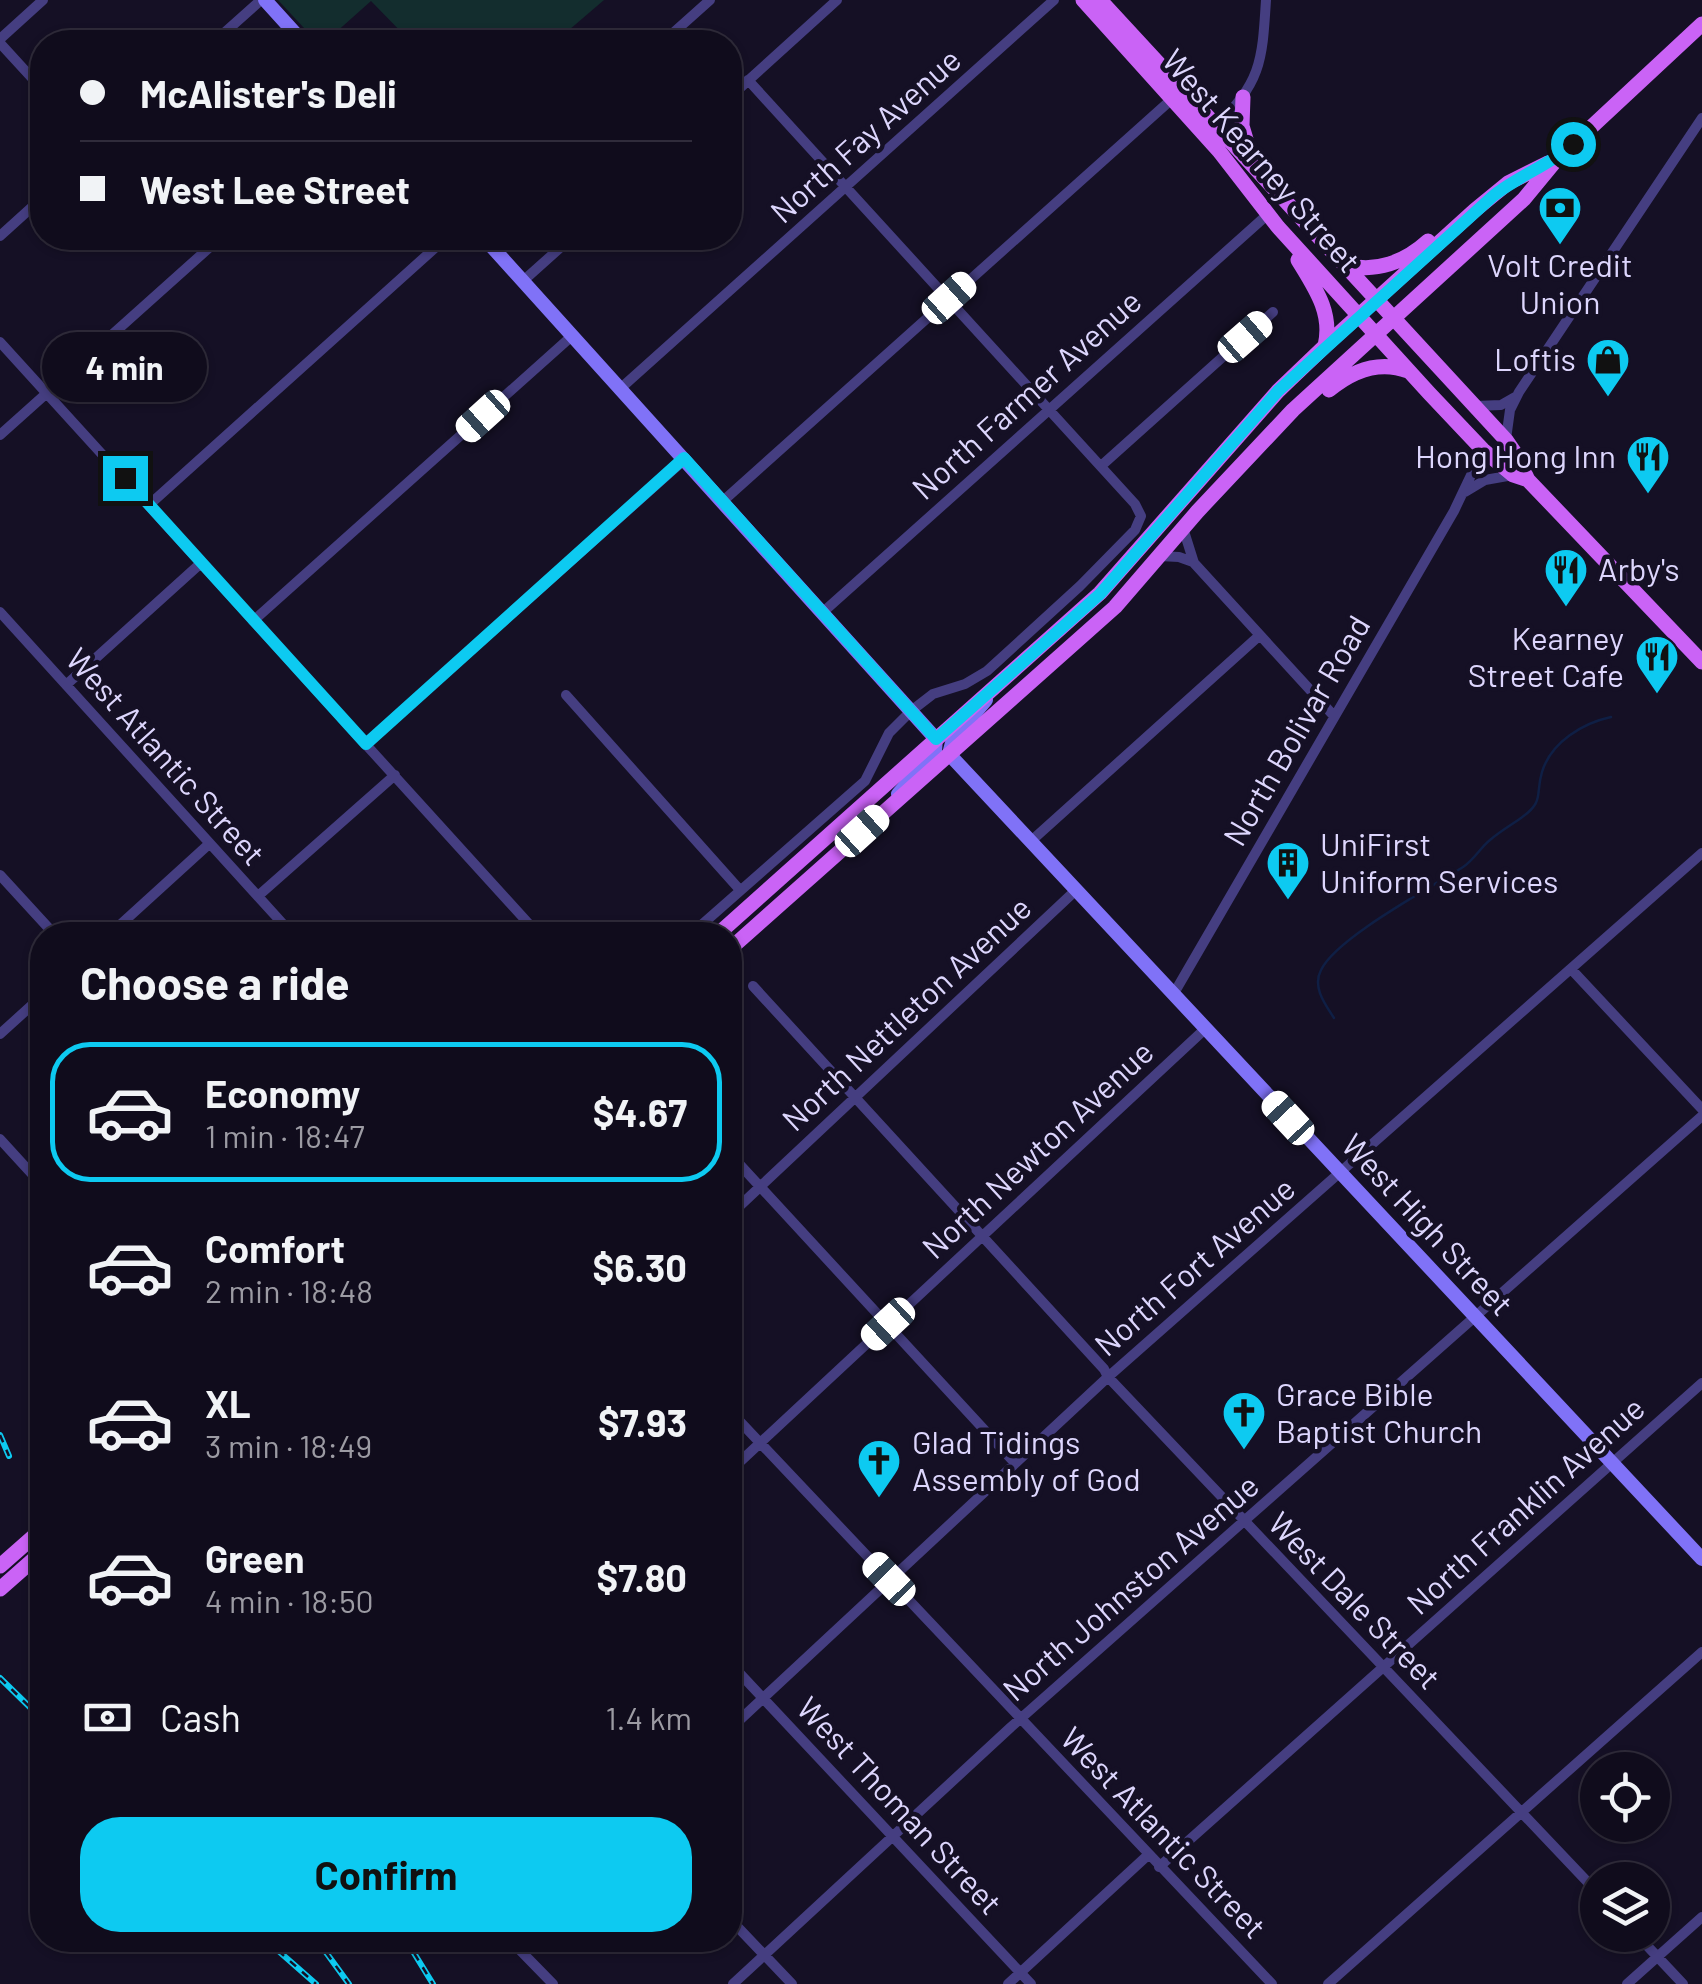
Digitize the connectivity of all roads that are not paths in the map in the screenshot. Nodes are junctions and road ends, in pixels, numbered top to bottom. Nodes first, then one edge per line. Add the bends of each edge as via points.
1 (43, 0) edge
2 (263, 0) edge
3 (710, 0) edge
4 (837, 0) edge
5 (1054, 0) edge
6 (1083, 0) edge
7 (1100, 0) edge
8 (1266, 0) edge
9 (1702, 26) edge
10 (228, 30) edge
11 (292, 30) edge
12 (676, 30) edge
13 (0, 41) edge
14 (30, 76) edge
15 (748, 80) junction
16 (742, 86) edge
17 (1243, 98) junction
18 (1172, 99) junction
19 (1702, 118) edge
20 (1212, 131) junction
21 (1556, 159) junction
22 (1254, 165) junction
23 (1508, 184) junction
24 (846, 188) junction
25 (30, 209) edge
26 (1272, 221) junction
27 (0, 236) edge
28 (207, 250) edge
29 (433, 250) edge
30 (495, 250) edge
31 (558, 250) edge
32 (1346, 265) junction
33 (523, 281) junction
34 (949, 298) junction
35 (1377, 300) junction
36 (1273, 312) dead end
37 (1359, 316) junction
38 (1394, 318) junction
39 (1376, 335) junction
40 (573, 336) junction
41 (0, 342) edge
42 (1325, 346) junction
43 (1408, 371) junction
44 (621, 388) junction
45 (47, 392) junction
46 (1519, 392) junction
47 (1474, 406) junction
48 (1050, 409) junction
49 (0, 435) edge
50 (1506, 440) junction
51 (1483, 450) junction
52 (684, 458) junction
53 (1245, 459) junction
54 (1101, 466) junction
55 (1520, 478) junction
56 (1464, 492) junction
57 (723, 501) junction
58 (150, 505) junction
59 (1183, 528) junction
60 (1159, 556) junction
61 (1194, 562) junction
62 (202, 563) junction
63 (0, 612) edge
64 (822, 613) junction
65 (253, 621) junction
66 (1260, 636) junction
67 (1702, 662) edge
68 (66, 685) junction
69 (996, 685) junction
70 (566, 695) dead end
71 (911, 711) junction
72 (1334, 716) junction
73 (936, 739) junction
74 (366, 744) junction
75 (949, 754) junction
76 (395, 775) junction
77 (889, 807) junction
78 (1030, 842) junction
79 (210, 844) junction
80 (1702, 853) edge
81 (0, 875) edge
82 (740, 890) junction
83 (1074, 891) junction
84 (258, 896) junction
85 (43, 922) edge
86 (123, 922) edge
87 (281, 922) edge
88 (527, 922) edge
89 (704, 922) edge
90 (731, 922) edge
91 (742, 938) edge
92 (1571, 969) junction
93 (753, 986) dead end
94 (1173, 995) junction
95 (30, 1007) edge
96 (1205, 1030) junction
97 (0, 1034) edge
98 (856, 1098) junction
99 (1702, 1112) edge
100 (0, 1139) edge
101 (742, 1166) edge
102 (30, 1171) edge
103 (1340, 1173) junction
104 (761, 1186) junction
105 (742, 1204) edge
106 (982, 1236) junction
107 (1476, 1316) junction
108 (888, 1324) junction
109 (1108, 1377) junction
110 (1702, 1383) edge
111 (742, 1424) edge
112 (760, 1444) junction
113 (742, 1460) edge
114 (1613, 1462) junction
115 (1015, 1463) junction
116 (1244, 1522) junction
117 (30, 1540) edge
118 (1702, 1558) edge
119 (30, 1562) edge
120 (0, 1566) edge
121 (889, 1579) junction
122 (0, 1588) edge
123 (1702, 1652) edge
124 (1382, 1668) junction
125 (742, 1676) edge
126 (763, 1698) junction
127 (742, 1718) edge
128 (1021, 1721) junction
129 (1521, 1812) junction
130 (892, 1836) junction
131 (1148, 1855) junction
132 (1159, 1866) junction
133 (1580, 1874) edge
134 (1702, 1917) edge
135 (742, 1932) edge
136 (522, 1952) edge
137 (1652, 1952) edge
138 (764, 1955) junction
139 (1657, 1957) junction
140 (1020, 1972) junction
141 (553, 1984) edge
142 (733, 1984) edge
143 (792, 1984) edge
144 (1008, 1984) edge
145 (1031, 1984) edge
146 (1272, 1984) edge
147 (1328, 1984) edge
148 (1627, 1984) edge
149 (1683, 1984) edge

1 - 13 street
2 - 10 street
2 - 11 street
3 - 12 street
4 - 15 street
5 - 24 street, North Fay Avenue
6 - 18 main road, West Kearney Street
7 - 20 main road, West Kearney Street
8 - 17 street via 1262,56
9 - 21 main road
13 - 14 street
15 - 16 street
15 - 24 street
17 - 20 street
17 - 22 main road via 1242,126
18 - 20 main road, West Kearney Street
18 - 34 street
19 - 46 street
20 - 22 main road, West Kearney Street
20 - 26 main road, West Kearney Street
21 - 23 main road
21 - 38 main road via 1524,199
22 - 32 main road, West Kearney Street
23 - 32 main road via 1470,203 1400,260 1364,270
23 - 35 main road
24 - 34 street
24 - 44 street, North Fay Avenue
25 - 27 street
26 - 37 main road, West Kearney Street
26 - 42 main road via 1318,293 1327,317
26 - 48 street, North Farmer Avenue
28 - 45 street
29 - 58 street
30 - 33 street
31 - 33 street
32 - 35 main road, West Kearney Street
33 - 40 street
34 - 48 street
34 - 57 street
35 - 37 main road
35 - 38 main road, West Kearney Street
36 - 54 street
37 - 39 main road, West Kearney Street
37 - 42 main road
38 - 39 main road
38 - 47 main road, West Kearney Street
39 - 43 main road, West Kearney Street
39 - 53 main road
40 - 44 street
40 - 65 street
41 - 45 street
42 - 69 main road via 1100,594
43 - 51 main road, West Kearney Street
43 - 53 main road via 1382,365 1343,378
44 - 52 street
45 - 49 street
45 - 58 street
46 - 47 street via 1500,406
46 - 50 street
47 - 50 main road, West Kearney Street
48 - 54 street
48 - 64 street, North Farmer Avenue
50 - 55 main road, West Kearney Street via 1518,456
51 - 55 main road, West Kearney Street
51 - 56 street, North Bolivar Road
52 - 57 street
52 - 74 street
53 - 59 main road
54 - 71 street via 1136,504 1141,516 1134,530 987,671
55 - 56 street via 1485,480
55 - 67 main road, West Kearney Street
56 - 72 street, North Bolivar Road
57 - 64 street
58 - 62 street
59 - 60 main road
59 - 61 street
60 - 61 street
60 - 75 main road via 1115,607
61 - 66 street
62 - 65 street
62 - 68 street
63 - 68 street, West Atlantic Street
64 - 71 street
65 - 74 street
66 - 72 street
66 - 78 street
68 - 79 street, West Atlantic Street
69 - 73 main road
69 - 75 street via 953,738
70 - 82 street
71 - 73 street
71 - 82 street via 890,733 865,780
72 - 94 street, North Bolivar Road
73 - 77 street via 935,751
73 - 90 main road
74 - 76 street
75 - 77 main road
75 - 78 street, West High Street
76 - 84 street
76 - 88 street
77 - 91 main road
78 - 83 street, West High Street
79 - 84 street, West Atlantic Street
79 - 86 street
80 - 92 street, North Fort Avenue
81 - 85 street
82 - 89 street
83 - 94 street, West High Street
83 - 98 street, North Nettleton Avenue
84 - 87 street, West Atlantic Street
92 - 99 street
92 - 103 street, North Fort Avenue
93 - 98 street, West Dale Street
94 - 96 street, West High Street
95 - 97 street
96 - 103 street, West High Street
96 - 106 street, North Newton Avenue
98 - 104 street, North Nettleton Avenue
98 - 106 street, West Dale Street
99 - 107 street, North Johnston Avenue
100 - 102 street
101 - 104 street
103 - 107 street, West High Street
103 - 109 street, North Fort Avenue
104 - 105 street, North Nettleton Avenue
104 - 108 street
106 - 108 street, North Newton Avenue
106 - 109 street, West Dale Street
107 - 114 street, West High Street
107 - 116 street, North Johnston Avenue
108 - 112 street, North Newton Avenue
108 - 115 street
109 - 115 street, North Fort Avenue
109 - 116 street, West Dale Street
110 - 114 street, North Franklin Avenue
111 - 112 street, West Atlantic Street
112 - 113 street, North Newton Avenue
112 - 121 street, West Atlantic Street
114 - 118 street, West High Street
114 - 124 street, North Franklin Avenue
115 - 121 street, North Fort Avenue
116 - 124 street, West Dale Street
116 - 128 street, North Johnston Avenue
117 - 120 main road
119 - 122 main road
121 - 126 street, North Fort Avenue
121 - 128 street, West Atlantic Street
123 - 129 street
124 - 129 street, West Dale Street
124 - 132 street, North Franklin Avenue
125 - 126 street, West Thoman Street
126 - 127 street, North Fort Avenue
126 - 130 street, West Thoman Street
128 - 130 street, North Johnston Avenue
128 - 131 street, West Atlantic Street
129 - 133 street, West Dale Street
129 - 147 street
130 - 138 street, North Johnston Avenue
130 - 140 street, West Thoman Street
131 - 132 street, West Atlantic Street
131 - 140 street
132 - 146 street, West Atlantic Street
134 - 139 street
135 - 138 street
136 - 141 street
137 - 139 street
138 - 142 street, North Johnston Avenue
138 - 143 street
139 - 148 street
139 - 149 street
140 - 144 street
140 - 145 street, West Thoman Street

